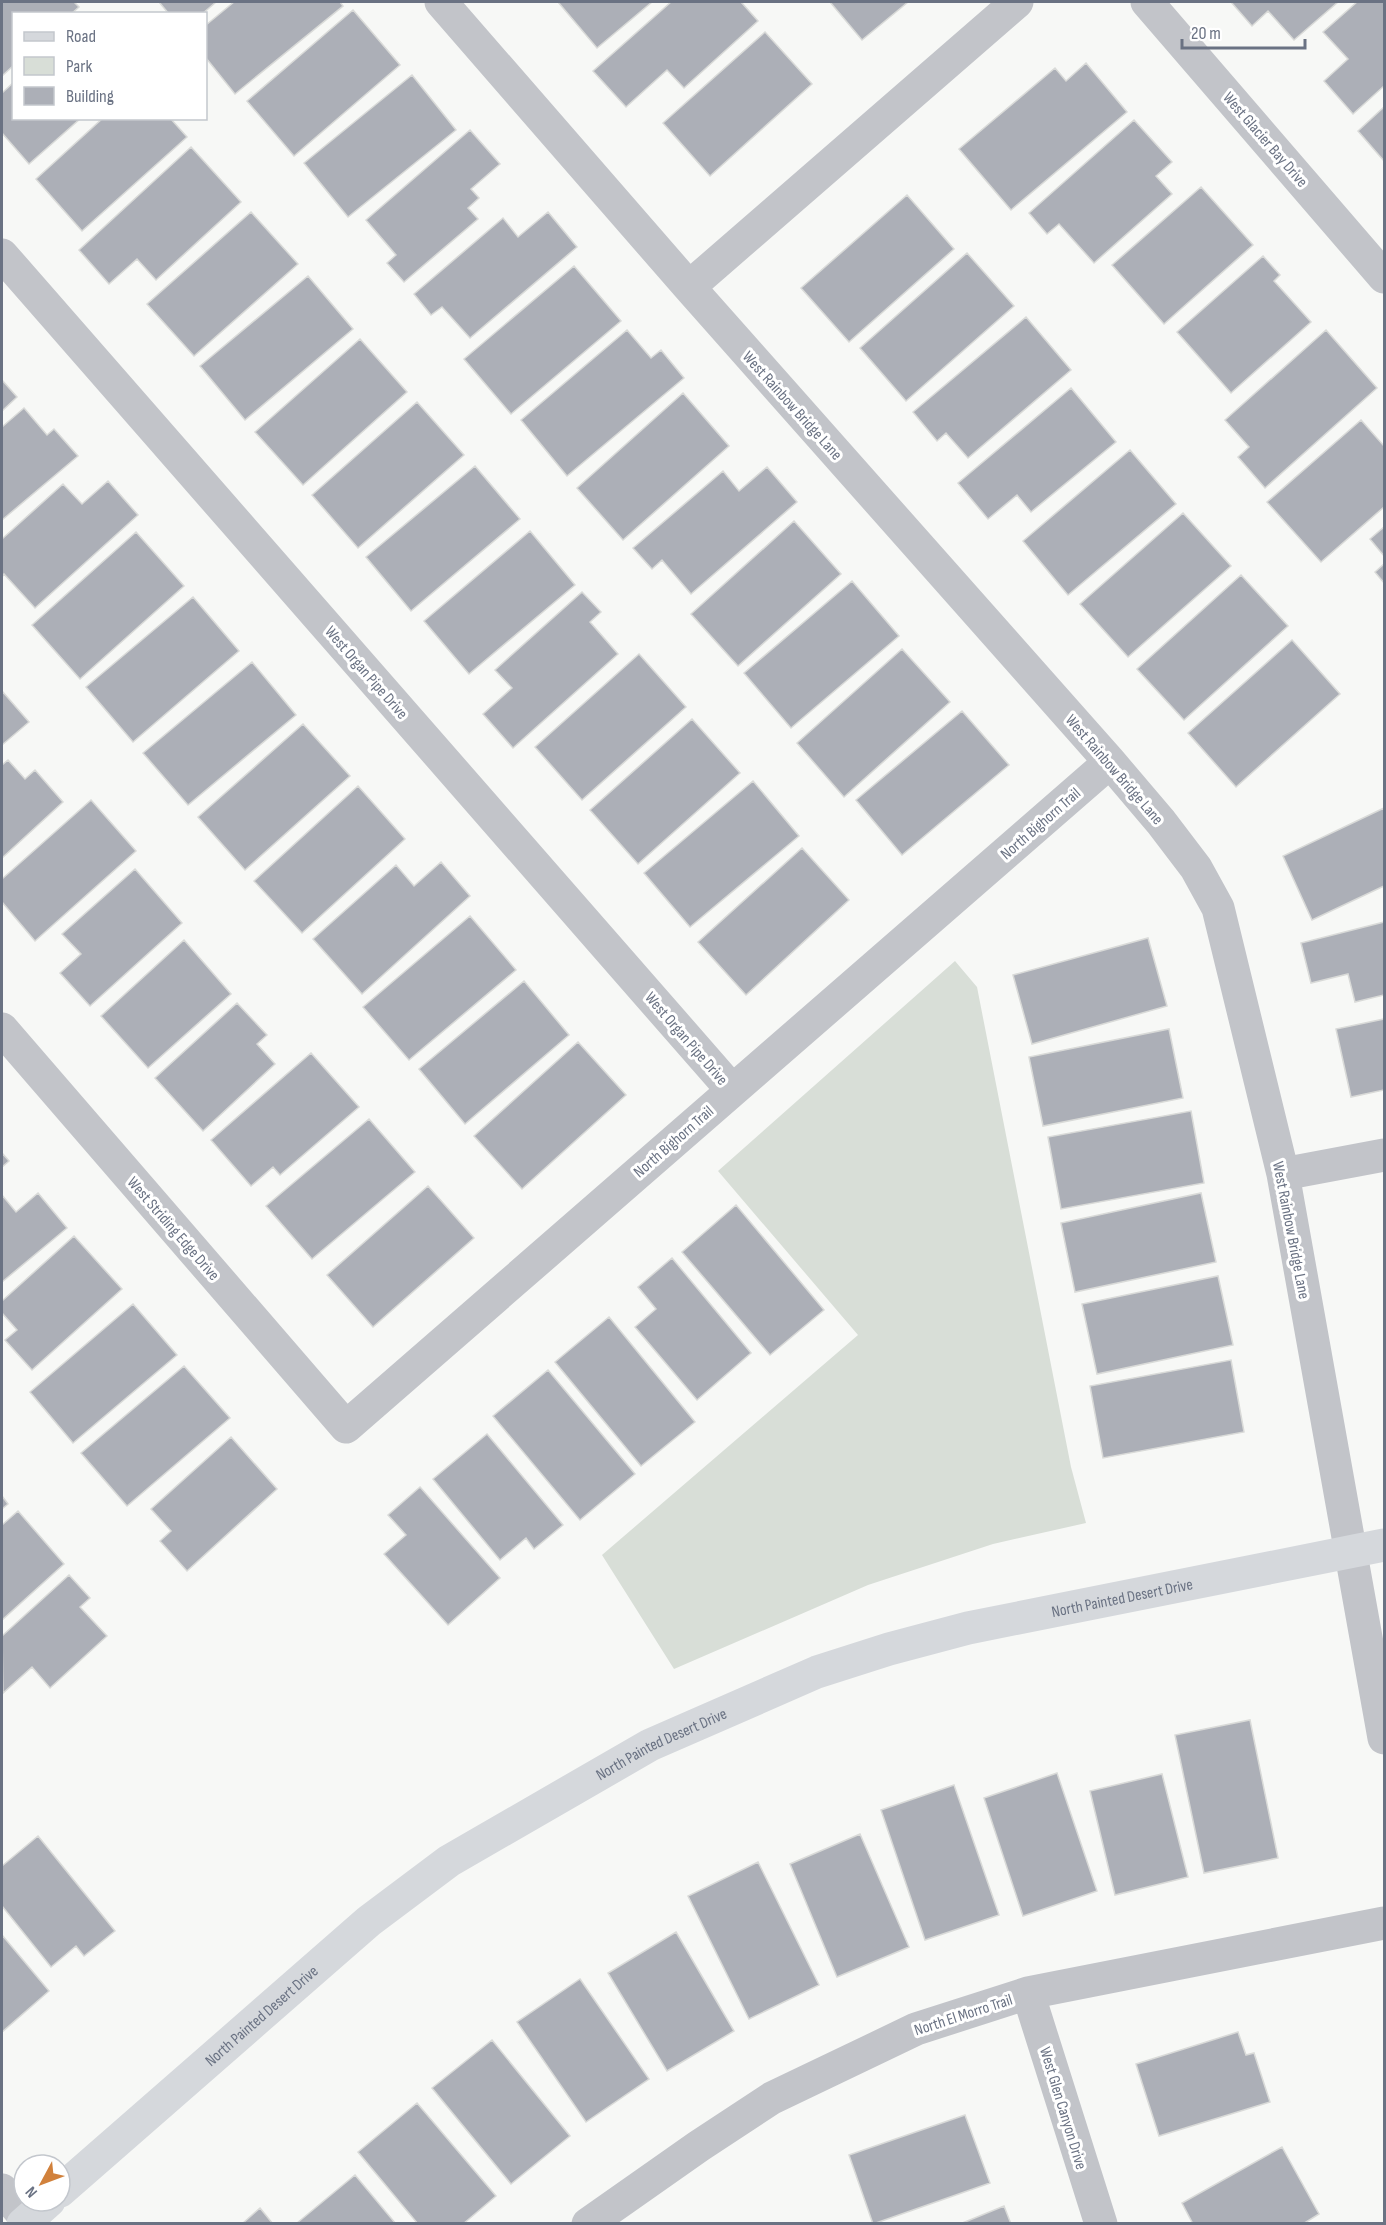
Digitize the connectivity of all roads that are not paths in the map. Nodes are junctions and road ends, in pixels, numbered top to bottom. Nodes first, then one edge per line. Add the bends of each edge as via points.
1 (441, 2) edge
2 (1017, 2) edge
3 (1147, 2) edge
4 (2, 255) edge
5 (1384, 277) edge
6 (688, 287) junction
7 (1110, 762) junction
8 (2, 1029) edge
9 (732, 1090) junction
10 (1384, 1155) edge
11 (1283, 1174) junction
12 (346, 1427) joint
13 (1384, 1545) edge
14 (1351, 1552) junction
15 (1384, 1738) edge
16 (1384, 1923) edge
17 (1028, 1993) junction
18 (72, 2181) edge
19 (2, 2190) edge
20 (33, 2217) edge
21 (588, 2223) edge
22 (1101, 2223) edge

1 - 6 street, West Rainbow Bridge Lane
2 - 6 street
3 - 5 street, West Glacier Bay Drive
4 - 9 street, West Organ Pipe Drive
6 - 7 street, West Rainbow Bridge Lane
7 - 9 street, North Bighorn Trail
7 - 11 street, West Rainbow Bridge Lane via 1196,868 1218,908
8 - 12 street, West Striding Edge Drive
9 - 12 street, North Bighorn Trail
10 - 11 street
11 - 14 street, West Rainbow Bridge Lane
13 - 14 street, North Painted Desert Drive
14 - 15 street, West Rainbow Bridge Lane
14 - 18 street, North Painted Desert Drive via 968,1628 900,1646 817,1672 650,1745 449,1861 378,1915
16 - 17 street, North El Morro Trail
17 - 21 street, North El Morro Trail via 916,2029 772,2098
17 - 22 street, West Glen Canyon Drive
19 - 20 street

